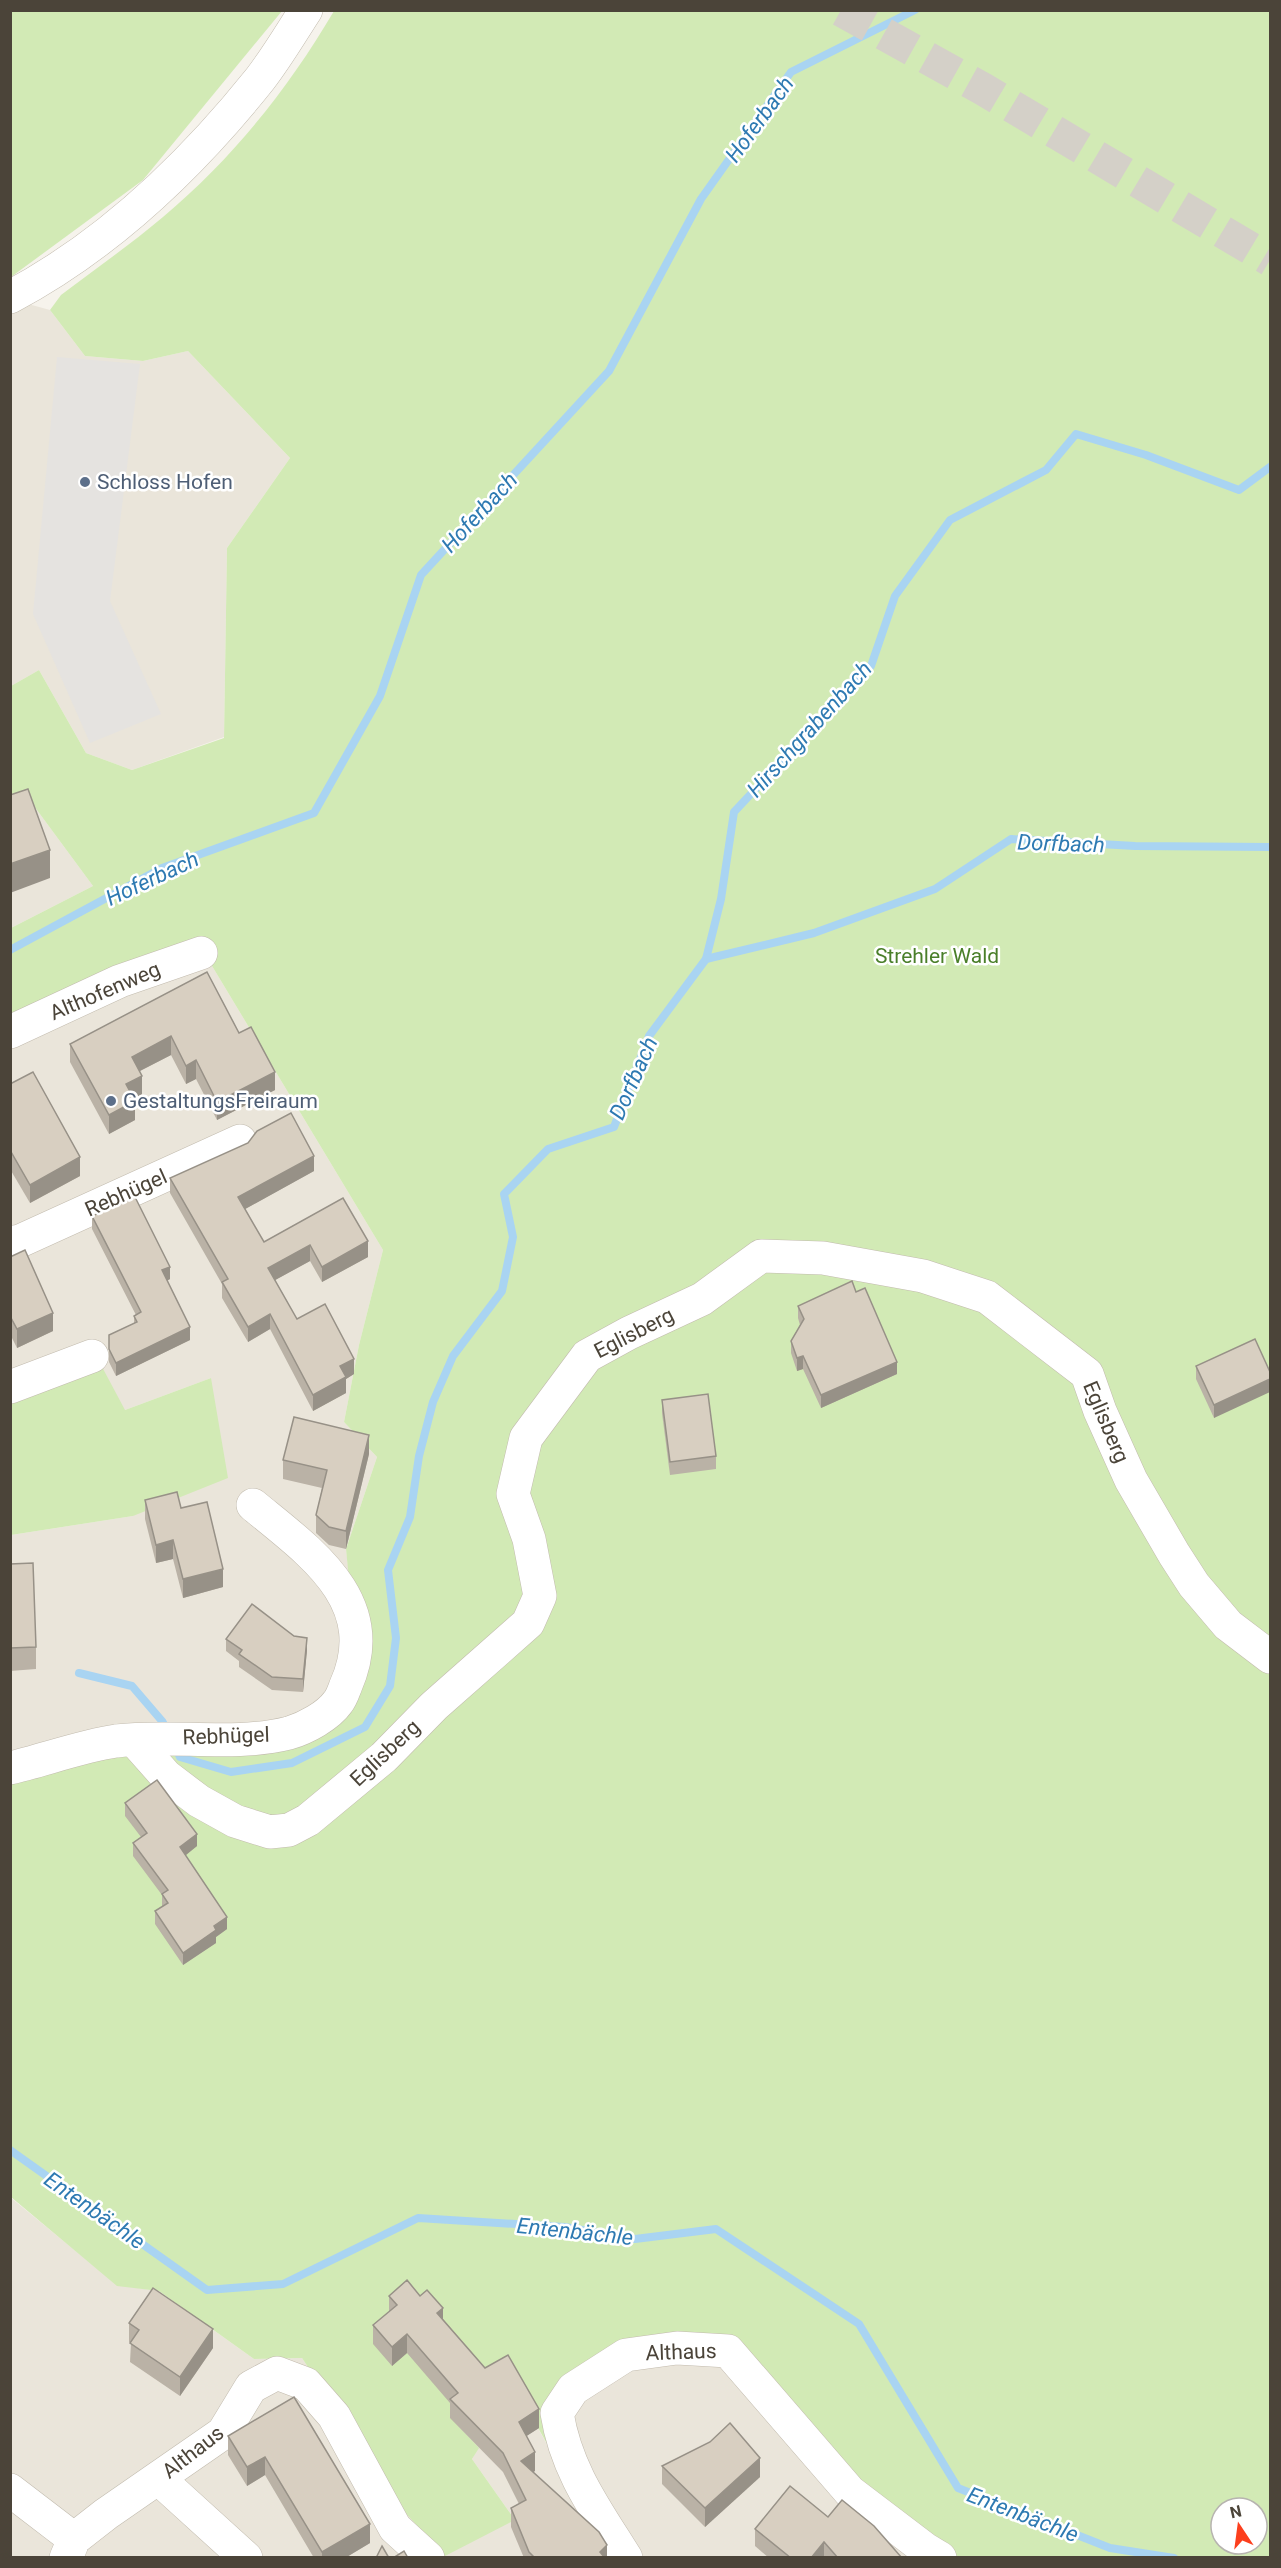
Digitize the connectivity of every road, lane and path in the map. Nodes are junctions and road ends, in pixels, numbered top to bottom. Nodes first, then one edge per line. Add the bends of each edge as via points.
1 (306, 10) edge
2 (10, 297) edge
3 (201, 953) dead end
4 (10, 1032) edge
5 (240, 1142) dead end
6 (10, 1243) edge
7 (92, 1356) dead end
8 (10, 1387) edge
9 (253, 1505) dead end
10 (1270, 1657) edge
11 (161, 1739) junction
12 (10, 1768) edge
13 (159, 2479) junction
14 (10, 2490) edge
15 (70, 2548) edge
16 (246, 2558) edge
17 (428, 2558) edge
18 (626, 2558) edge
19 (940, 2558) edge

1 - 2 street via 261,77 160,188 103,236
3 - 4 street, Althofenweg via 120,981
5 - 6 street, Rebhügel
7 - 8 street
9 - 11 street, Rebhügel via 321,1562 352,1610 356,1634 353,1668 339,1701 315,1721 290,1732 245,1738
10 - 11 street, Eglisberg via 1228,1625 1179,1562 1131,1480 1087,1374 987,1297 923,1276 823,1258 761,1256 702,1299 587,1356 526,1438 513,1494 529,1539 540,1596 528,1623 384,1757 308,1820 289,1830 270,1832 236,1821 199,1802 166,1776
11 - 12 street, Rebhügel via 116,1741
13 - 15 street, Althaus via 106,2514
13 - 16 street
13 - 17 street, Althaus via 223,2433 251,2387 277,2373 306,2384 334,2416 395,2528
14 - 15 street
18 - 19 street, Althaus via 575,2476 557,2413 573,2389 626,2355 678,2348 728,2351 850,2492

